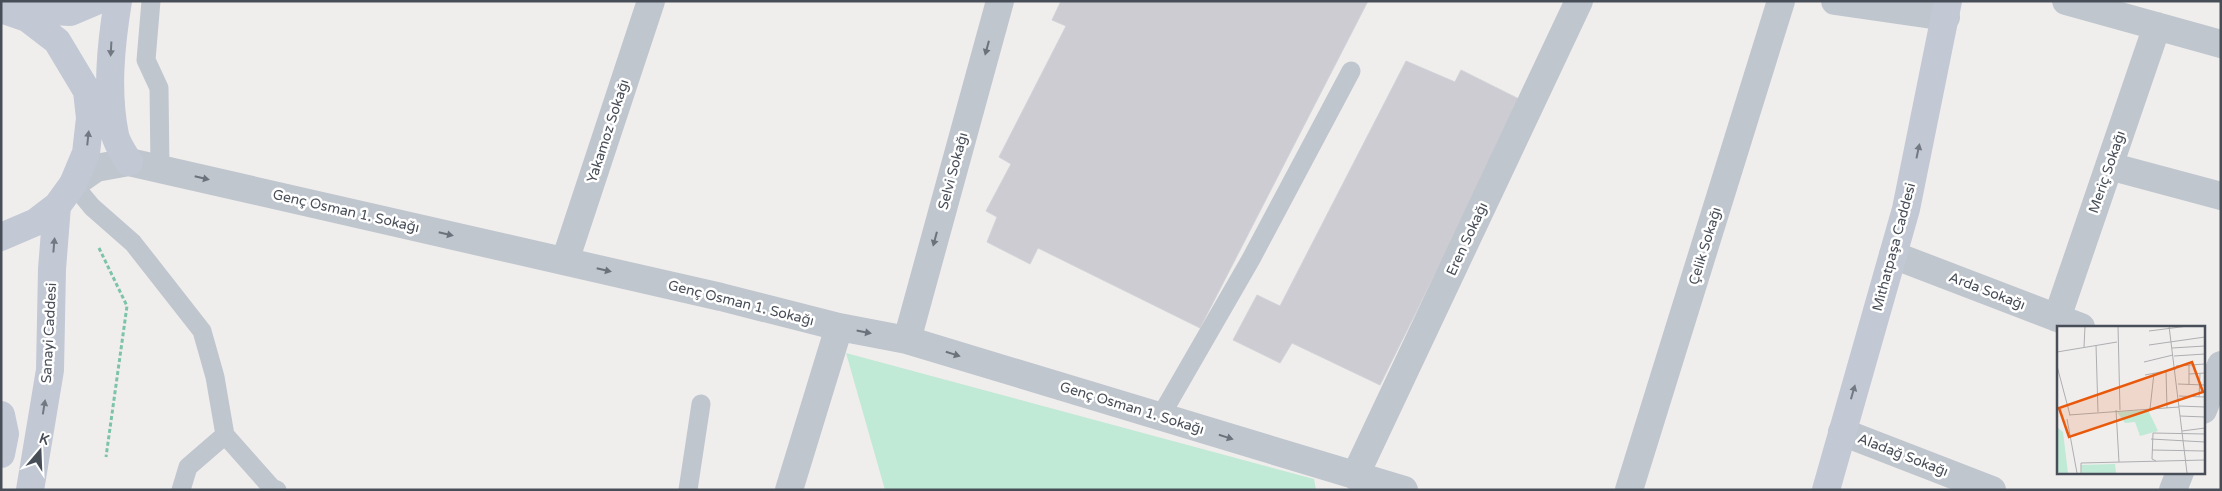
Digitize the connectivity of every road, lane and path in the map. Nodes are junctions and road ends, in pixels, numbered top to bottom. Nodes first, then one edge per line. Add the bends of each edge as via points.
1 (96, 1) edge
2 (118, 1) edge
3 (151, 1) edge
4 (651, 1) edge
5 (1000, 1) edge
6 (1579, 1) edge
7 (1781, 1) edge
8 (1835, 1) edge
9 (2066, 1) edge
10 (1, 8) edge
11 (1947, 9) edge
12 (2157, 26) junction
13 (2221, 44) edge
14 (1351, 71) dead end
15 (129, 162) junction
16 (2109, 166) junction
17 (160, 169) junction
18 (73, 184) junction
19 (2221, 196) edge
20 (57, 206) junction
21 (92, 207) junction
22 (1, 238) edge
23 (1893, 255) junction
24 (565, 261) junction
25 (2069, 323) edge
26 (838, 327) junction
27 (907, 340) junction
28 (2215, 374) edge
29 (702, 404) dead end
30 (2204, 407) edge
31 (1, 415) edge
32 (1160, 417) junction
33 (1842, 432) junction
34 (225, 435) junction
35 (1, 454) edge
36 (106, 457) dead end
37 (2179, 474) edge
38 (1354, 476) junction
39 (30, 490) edge
40 (181, 490) edge
41 (277, 490) edge
42 (688, 490) edge
43 (789, 490) edge
44 (1404, 490) edge
45 (1629, 490) edge
46 (1826, 490) edge
47 (1992, 490) edge
48 (2173, 490) edge

1 - 10 main road via 70,12
2 -> 15 main road via 111,47 112,98 115,136
3 - 17 lane via 146,60 159,88
4 - 24 street, Yakamoz Sokağı
5 -> 27 street, Selvi Sokağı
6 - 38 street, Eren Sokağı
7 - 45 street, Çelik Sokağı
8 - 11 street
9 - 12 street
18 -> 10 main road via 86,153 90,118 88,91 57,41 27,18
23 -> 11 main road, Mithatpaşa Caddesi via 1906,209
12 - 13 street
12 - 16 street, Meriç Sokağı
14 - 32 lane via 1251,259
15 - 17 street, Genç Osman 1. Sokağı
15 - 18 street, Genç Osman 1. Sokağı via 96,168
16 - 19 street
16 - 25 street, Meriç Sokağı
17 -> 24 street, Genç Osman 1. Sokağı
18 - 20 main road
18 - 21 lane
20 - 22 main road via 36,222
39 -> 20 main road, Sanayi Caddesi via 50,370
21 - 34 lane via 133,242 202,331 215,377
21 - 36 path via 90,230 127,306
23 - 25 street, Arda Sokağı
33 -> 23 main road, Mithatpaşa Caddesi
24 -> 26 street, Genç Osman 1. Sokağı
26 -> 27 street, Genç Osman 1. Sokağı
26 - 43 street
27 -> 32 street, Genç Osman 1. Sokağı
28 - 30 street
29 - 42 lane
31 - 35 main road via 5,434
32 -> 38 street, Genç Osman 1. Sokağı
33 - 46 main road, Mithatpaşa Caddesi
33 - 47 street, Aladağ Sokağı
34 - 40 lane via 188,467
34 - 41 lane
37 - 48 street
38 - 44 street, Genç Osman 1. Sokağı

